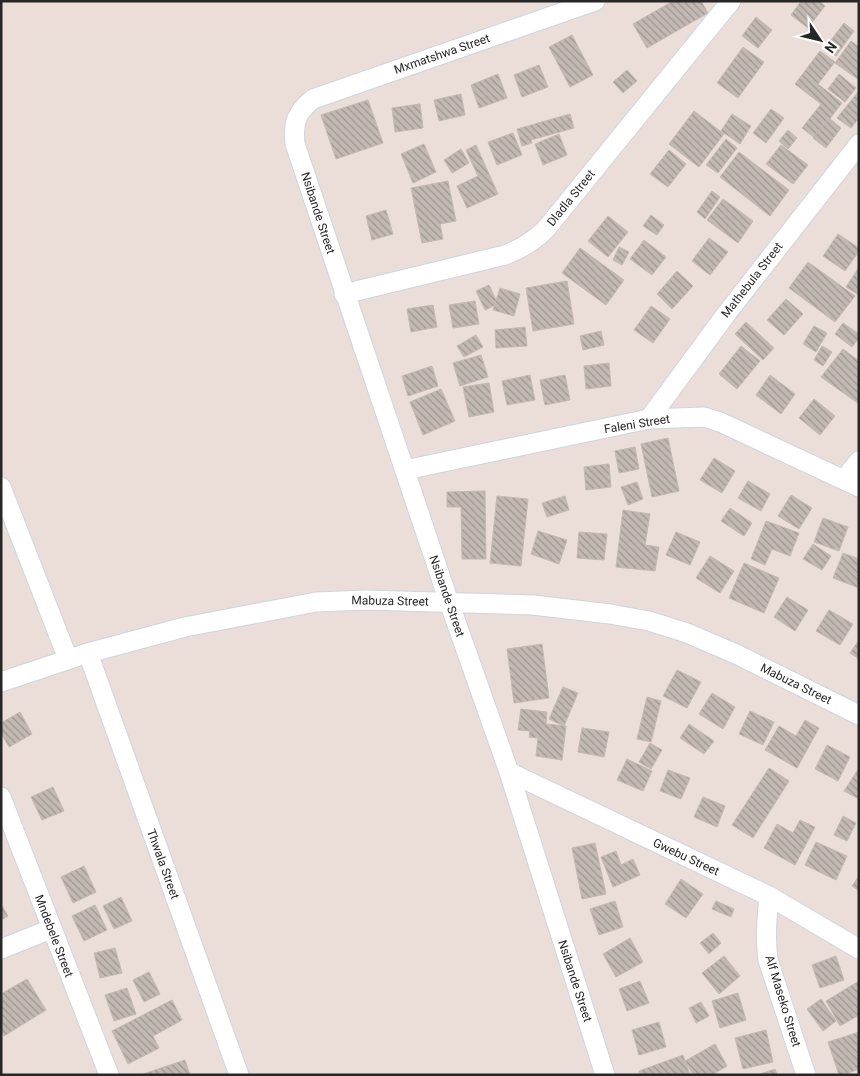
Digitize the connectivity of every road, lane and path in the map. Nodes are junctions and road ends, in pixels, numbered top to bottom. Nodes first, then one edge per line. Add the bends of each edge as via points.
1 (595, 1) edge
2 (731, 1) edge
3 (297, 118) joint
4 (859, 144) edge
5 (344, 294) junction
6 (649, 420) junction
7 (859, 461) edge
8 (405, 470) junction
9 (852, 484) edge
10 (1, 487) edge
11 (449, 602) junction
12 (88, 653) junction
13 (68, 659) junction
14 (1, 682) edge
15 (859, 714) edge
16 (509, 772) junction
17 (1, 798) edge
18 (769, 896) junction
19 (51, 929) junction
20 (1, 949) edge
21 (859, 949) edge
22 (109, 1075) edge
23 (238, 1075) edge
24 (605, 1075) edge
25 (806, 1075) edge

1 - 3 street, Mxmatshwa Street via 335,90 313,99
2 - 5 street, Dladla Street via 535,240 505,256
3 - 5 street, Nsibande Street via 296,144
4 - 6 street, Mathebula Street via 726,313
5 - 8 street, Nsibande Street
6 - 8 street, Faleni Street
6 - 9 street, Faleni Street via 704,417 720,422
7 - 9 street
8 - 11 street, Nsibande Street
10 - 13 street
11 - 12 street, Mabuza Street via 316,602 185,628
11 - 15 street, Mabuza Street via 533,605 650,621 736,654
11 - 16 street, Nsibande Street
12 - 13 street, Mabuza Street
12 - 23 street, Thwala Street
13 - 14 street, Mabuza Street
16 - 18 street, Gwebu Street
16 - 24 street, Nsibande Street
17 - 19 street, Mndebele Street
18 - 21 street, Gwebu Street
18 - 25 street, Alf Maseko Street via 766,927 768,960
19 - 20 street
19 - 22 street, Mndebele Street

